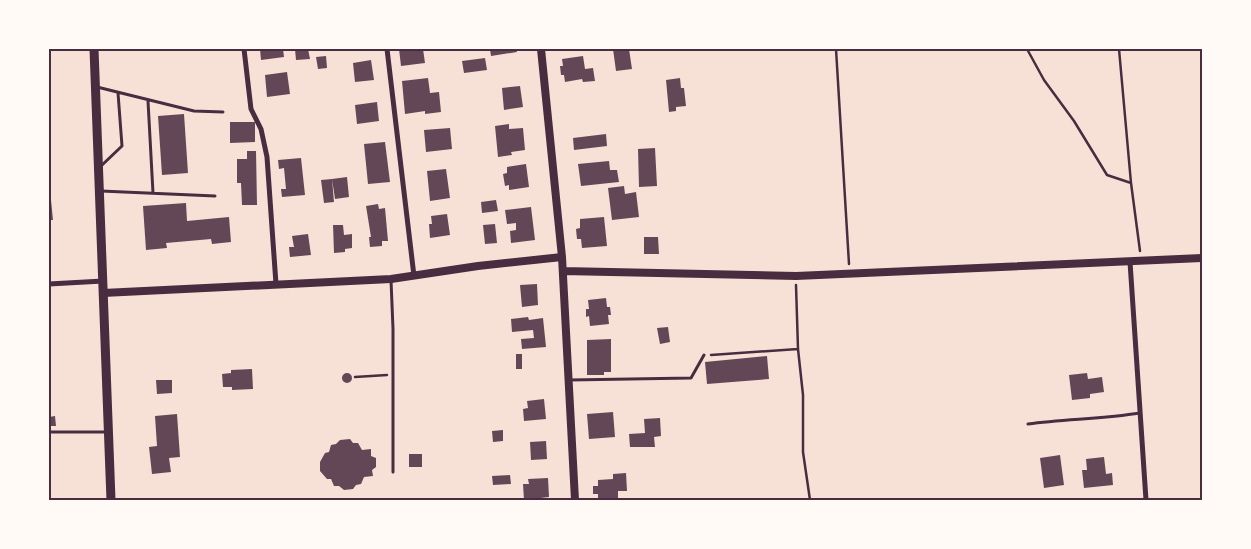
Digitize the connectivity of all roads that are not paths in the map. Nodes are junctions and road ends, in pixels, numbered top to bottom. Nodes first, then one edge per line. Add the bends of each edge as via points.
1 (94, 49) edge
2 (244, 49) edge
3 (387, 49) edge
4 (541, 49) edge
5 (96, 87) junction
6 (118, 93) junction
7 (148, 101) junction
8 (223, 112) dead end
9 (99, 168) junction
10 (100, 191) junction
11 (153, 193) junction
12 (215, 196) dead end
13 (562, 258) junction
14 (1202, 258) edge
15 (1130, 262) junction
16 (563, 271) junction
17 (414, 276) junction
18 (391, 279) junction
19 (103, 281) junction
20 (49, 284) edge
21 (276, 284) junction
22 (103, 293) junction
23 (704, 355) road end
24 (568, 380) junction
25 (1140, 413) junction
26 (1028, 424) dead end
27 (49, 432) edge
28 (108, 432) junction
29 (393, 472) dead end
30 (111, 500) edge
31 (575, 500) edge
32 (1146, 500) edge

1 - 5 main road
2 - 21 street via 251,108 261,129 267,157
3 - 17 street
4 - 13 street
5 - 6 lane
5 - 9 main road
6 - 7 lane
6 - 9 lane via 122,146
7 - 8 lane via 194,111
7 - 11 lane
9 - 10 main road
10 - 11 lane
10 - 19 main road
11 - 12 lane
13 - 16 street
13 - 17 street
14 - 15 street
15 - 16 street via 796,276
15 - 25 street
16 - 24 street
17 - 18 street
18 - 21 street
18 - 29 lane
19 - 20 street
19 - 22 main road
21 - 22 street
22 - 28 main road
23 - 24 lane via 691,378
24 - 31 street
25 - 26 lane
25 - 32 street
27 - 28 lane
28 - 30 main road

